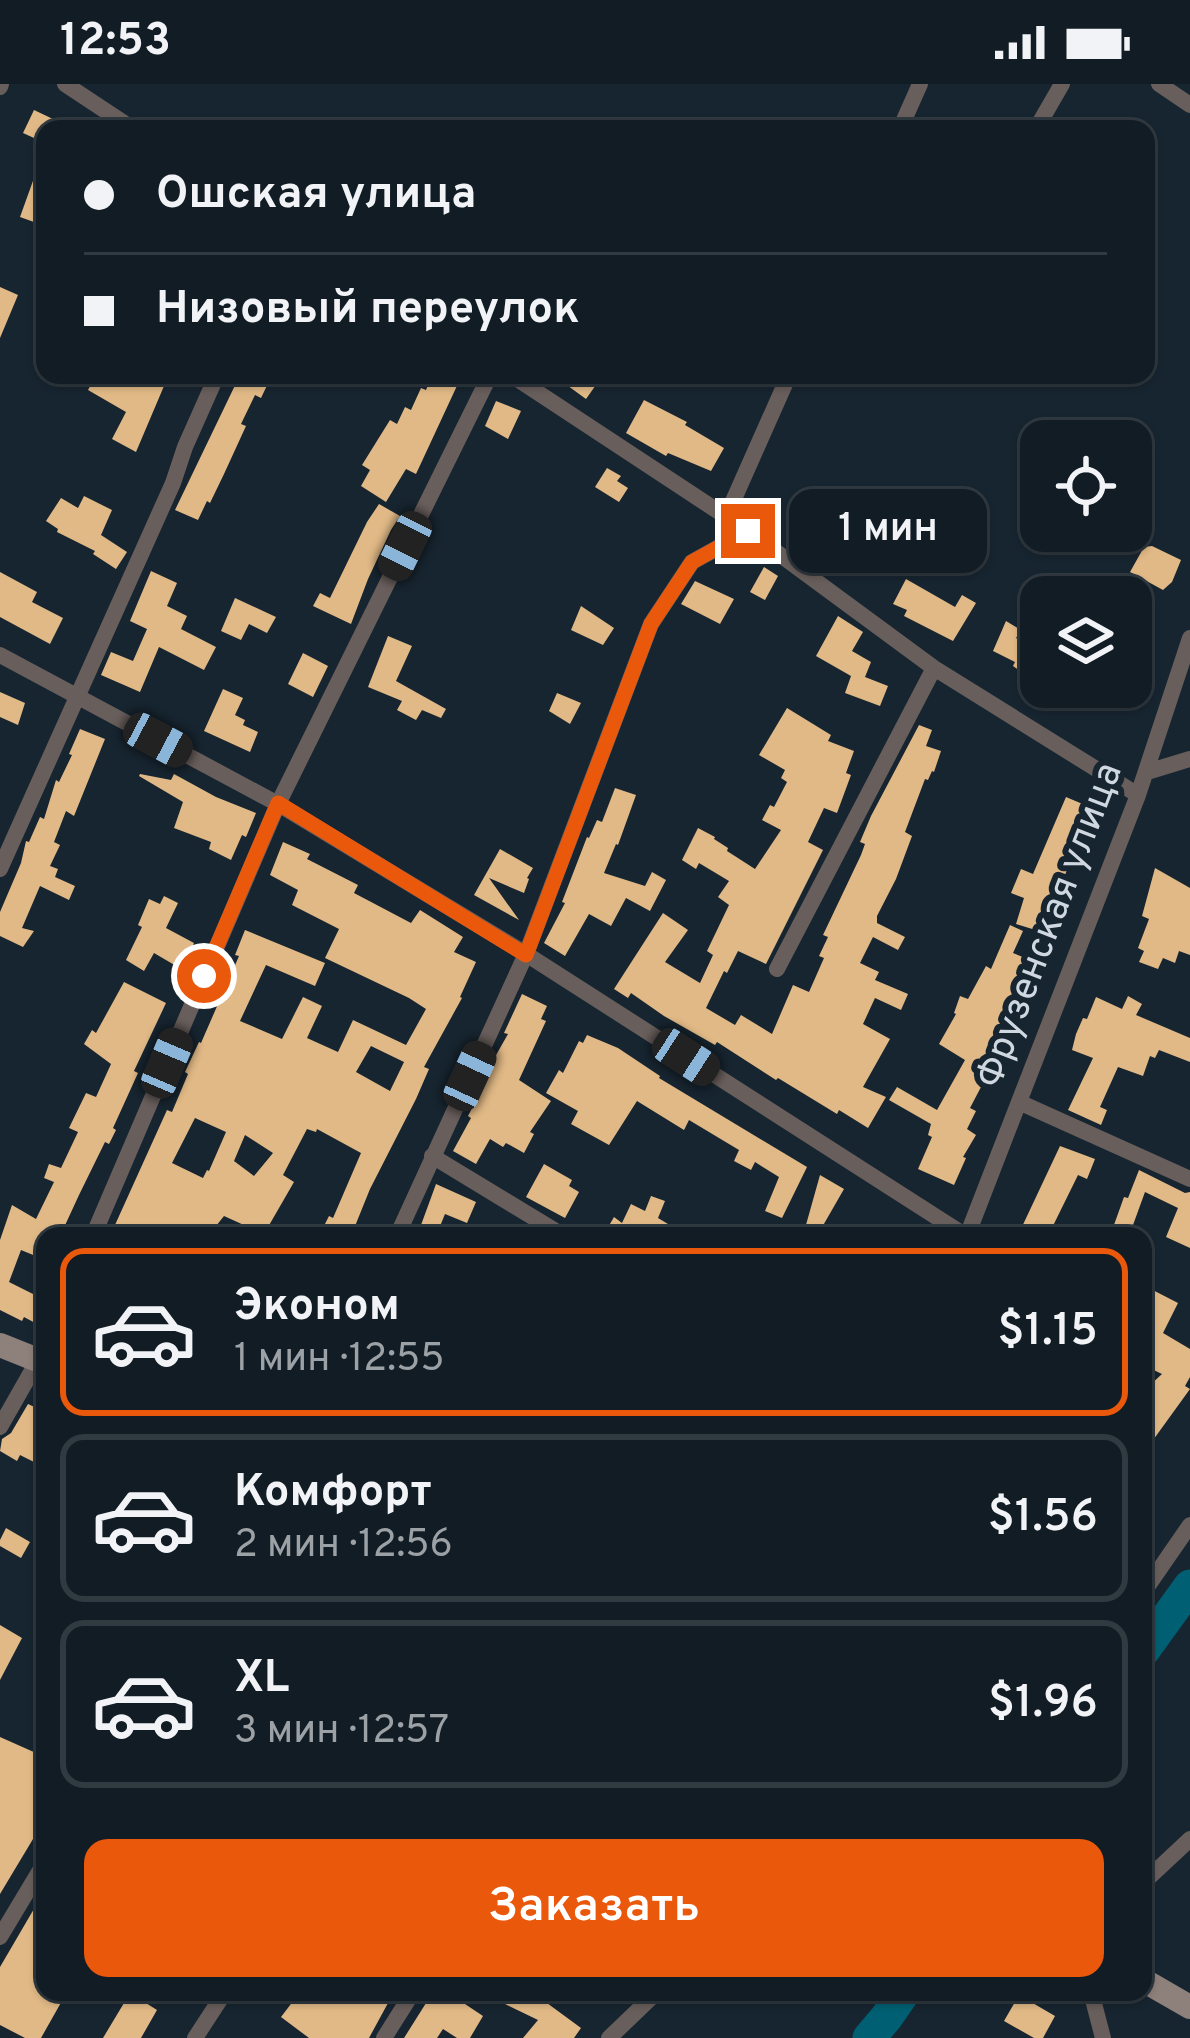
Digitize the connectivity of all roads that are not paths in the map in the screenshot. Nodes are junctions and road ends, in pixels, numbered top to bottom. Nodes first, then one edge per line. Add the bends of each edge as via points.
1 (64, 84) edge
2 (920, 84) edge
3 (1062, 84) edge
4 (1159, 84) edge
5 (1190, 105) edge
6 (119, 120) edge
7 (904, 120) edge
8 (1041, 120) edge
9 (213, 384) edge
10 (486, 384) edge
11 (525, 384) edge
12 (785, 384) edge
13 (726, 517) junction
14 (748, 531) junction
15 (1190, 638) edge
16 (0, 655) edge
17 (934, 668) junction
18 (78, 698) junction
19 (1190, 759) edge
20 (1147, 772) junction
21 (1138, 795) junction
22 (278, 803) junction
23 (0, 869) edge
24 (526, 955) junction
25 (777, 969) dead end
26 (1019, 1102) junction
27 (432, 1156) junction
28 (1190, 1179) edge
29 (97, 1227) edge
30 (401, 1227) edge
31 (549, 1227) edge
32 (952, 1227) edge
33 (970, 1227) edge
34 (0, 1345) edge
35 (36, 1355) edge
36 (36, 1368) edge
37 (0, 1427) edge
38 (1190, 1525) edge
39 (1152, 1580) edge
40 (1190, 1839) edge
41 (1152, 1874) edge
42 (36, 1877) edge
43 (0, 1937) edge
44 (1152, 1985) edge
45 (219, 2001) edge
46 (407, 2001) edge
47 (648, 2001) edge
48 (1093, 2001) edge
49 (1190, 2008) edge
50 (195, 2038) edge
51 (384, 2038) edge
52 (609, 2038) edge
53 (1102, 2038) edge

1 - 6 street
2 - 7 street
3 - 8 street
4 - 5 street
9 - 18 street
10 - 22 street
11 - 13 street
12 - 13 street
13 - 14 street
14 - 17 street
14 - 24 street via 692,562 651,624
15 - 20 street, Фрузенская улица
16 - 18 street
17 - 21 street
17 - 25 street
18 - 22 street
18 - 23 street
19 - 20 street
20 - 21 street, Фрузенская улица
21 - 26 street, Фрузенская улица
22 - 24 street
22 - 29 street
24 - 27 street
24 - 32 street
26 - 28 street
26 - 33 street, Фрузенская улица
27 - 30 street
27 - 31 street
34 - 35 main road
36 - 37 street
38 - 39 street
40 - 41 street
42 - 43 street
44 - 49 main road
45 - 50 street
46 - 51 street
47 - 52 street
48 - 53 street

